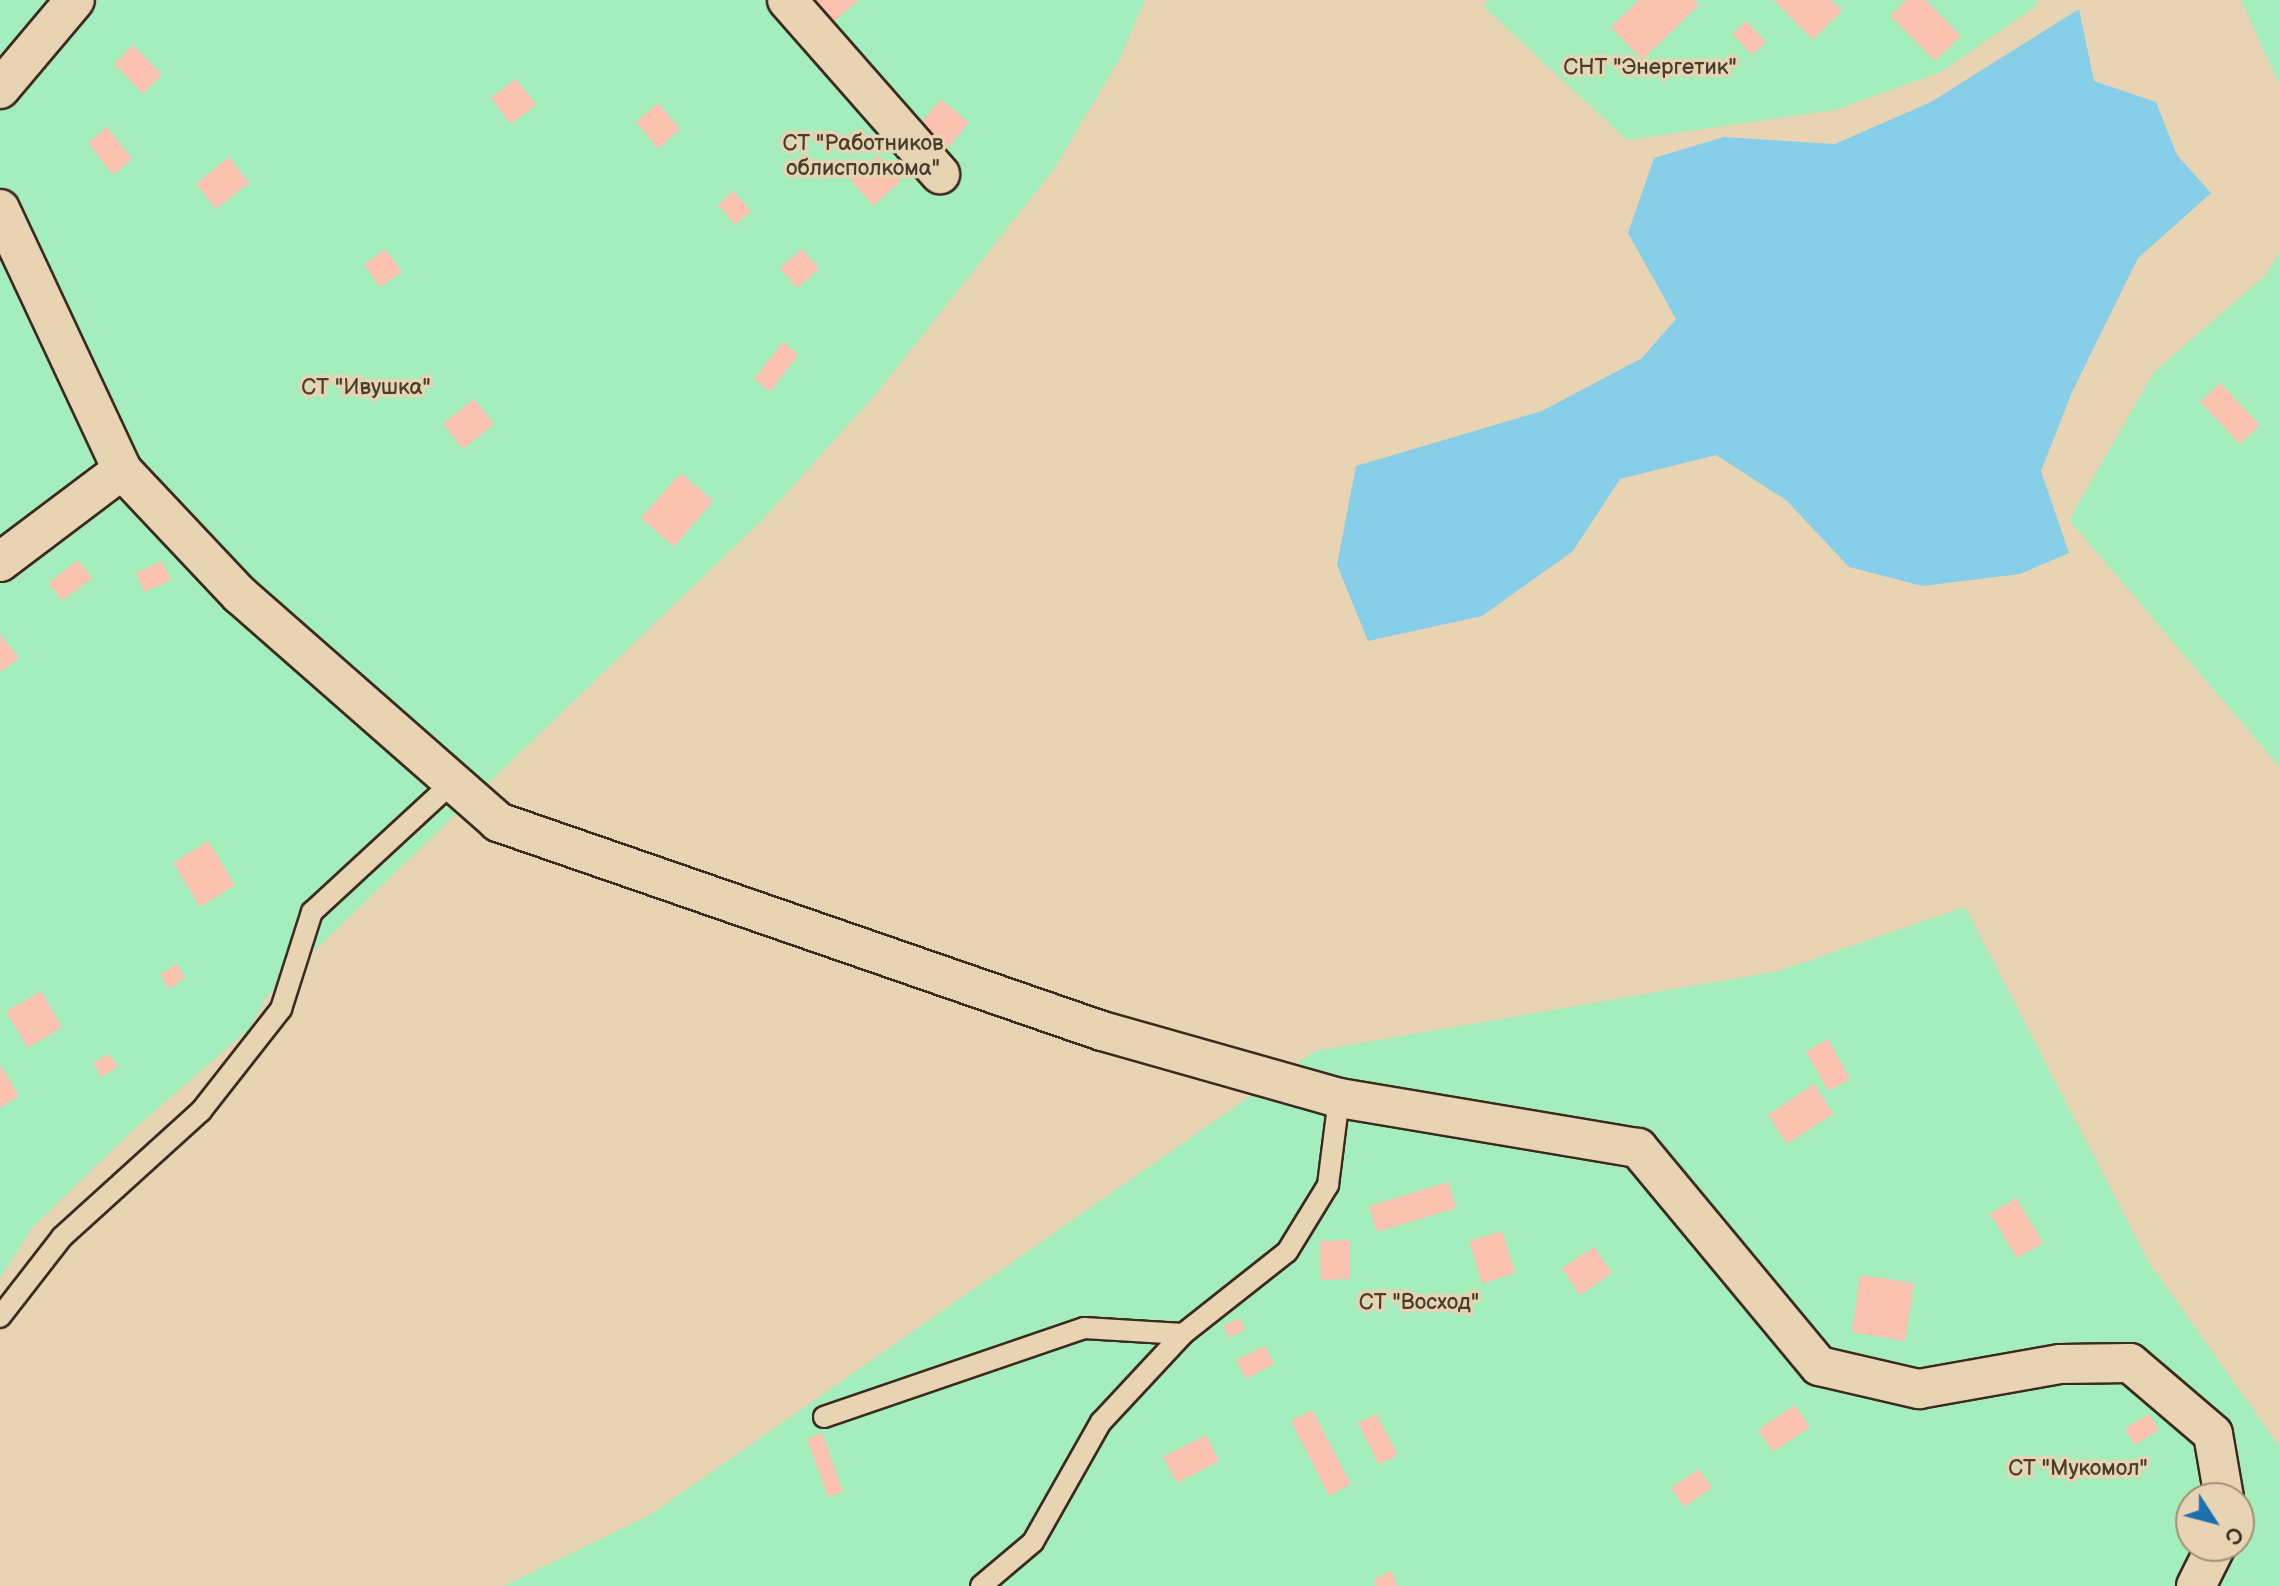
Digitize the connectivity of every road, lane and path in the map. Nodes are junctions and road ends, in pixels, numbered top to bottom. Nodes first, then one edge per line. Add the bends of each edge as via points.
1 (75, 0) edge
2 (787, 0) edge
3 (0, 89) edge
4 (940, 174) dead end
5 (0, 209) edge
6 (122, 470) junction
7 (0, 562) edge
8 (453, 782) junction
9 (1339, 1098) junction
10 (0, 1317) edge
11 (1183, 1334) junction
12 (824, 1417) dead end
13 (2221, 1482) edge
14 (2208, 1562) edge
15 (981, 1586) edge
16 (2196, 1586) edge

1 - 3 street
2 - 4 street
5 - 6 street
6 - 7 street
6 - 8 street via 240,595
8 - 9 street via 498,822 1102,1031
8 - 10 lane via 312,912 281,1009 201,1111 62,1237
9 - 11 lane via 1328,1185 1287,1252
9 - 13 street via 1638,1148 1819,1366 1919,1389 2060,1364 2130,1363 2213,1434
11 - 12 lane via 1084,1328
11 - 15 lane via 1101,1422 1033,1542
14 - 16 street

